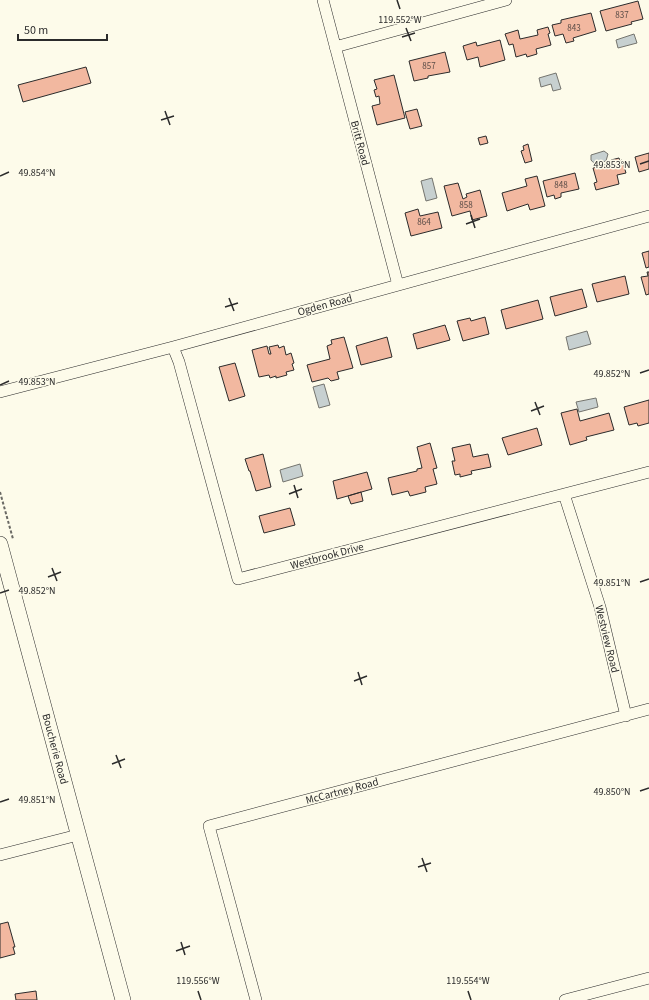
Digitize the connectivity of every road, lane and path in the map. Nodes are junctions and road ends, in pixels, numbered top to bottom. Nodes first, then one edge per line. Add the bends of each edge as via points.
1 (323, 0) edge
2 (506, 0) edge
3 (335, 47) junction
4 (649, 216) edge
5 (398, 285) junction
6 (173, 347) junction
7 (0, 392) edge
8 (649, 472) edge
9 (564, 494) junction
10 (0, 544) edge
11 (649, 709) edge
12 (626, 716) junction
13 (78, 835) junction
14 (0, 855) edge
15 (649, 978) edge
16 (123, 1000) edge
17 (256, 1000) edge
18 (567, 1000) edge

1 - 3 street, Britt Road
2 - 3 street
3 - 5 street, Britt Road
4 - 5 street, Ogden Road
5 - 6 street, Ogden Road
6 - 7 street, Ogden Road
6 - 9 street, Westbrook Drive via 238,579
8 - 9 street, Westbrook Drive
9 - 12 street, Westview Road via 600,607
10 - 13 main road, Boucherie Road
11 - 12 street, McCartney Road
12 - 17 street, McCartney Road via 209,826
13 - 14 street
13 - 16 main road, Boucherie Road
15 - 18 street

